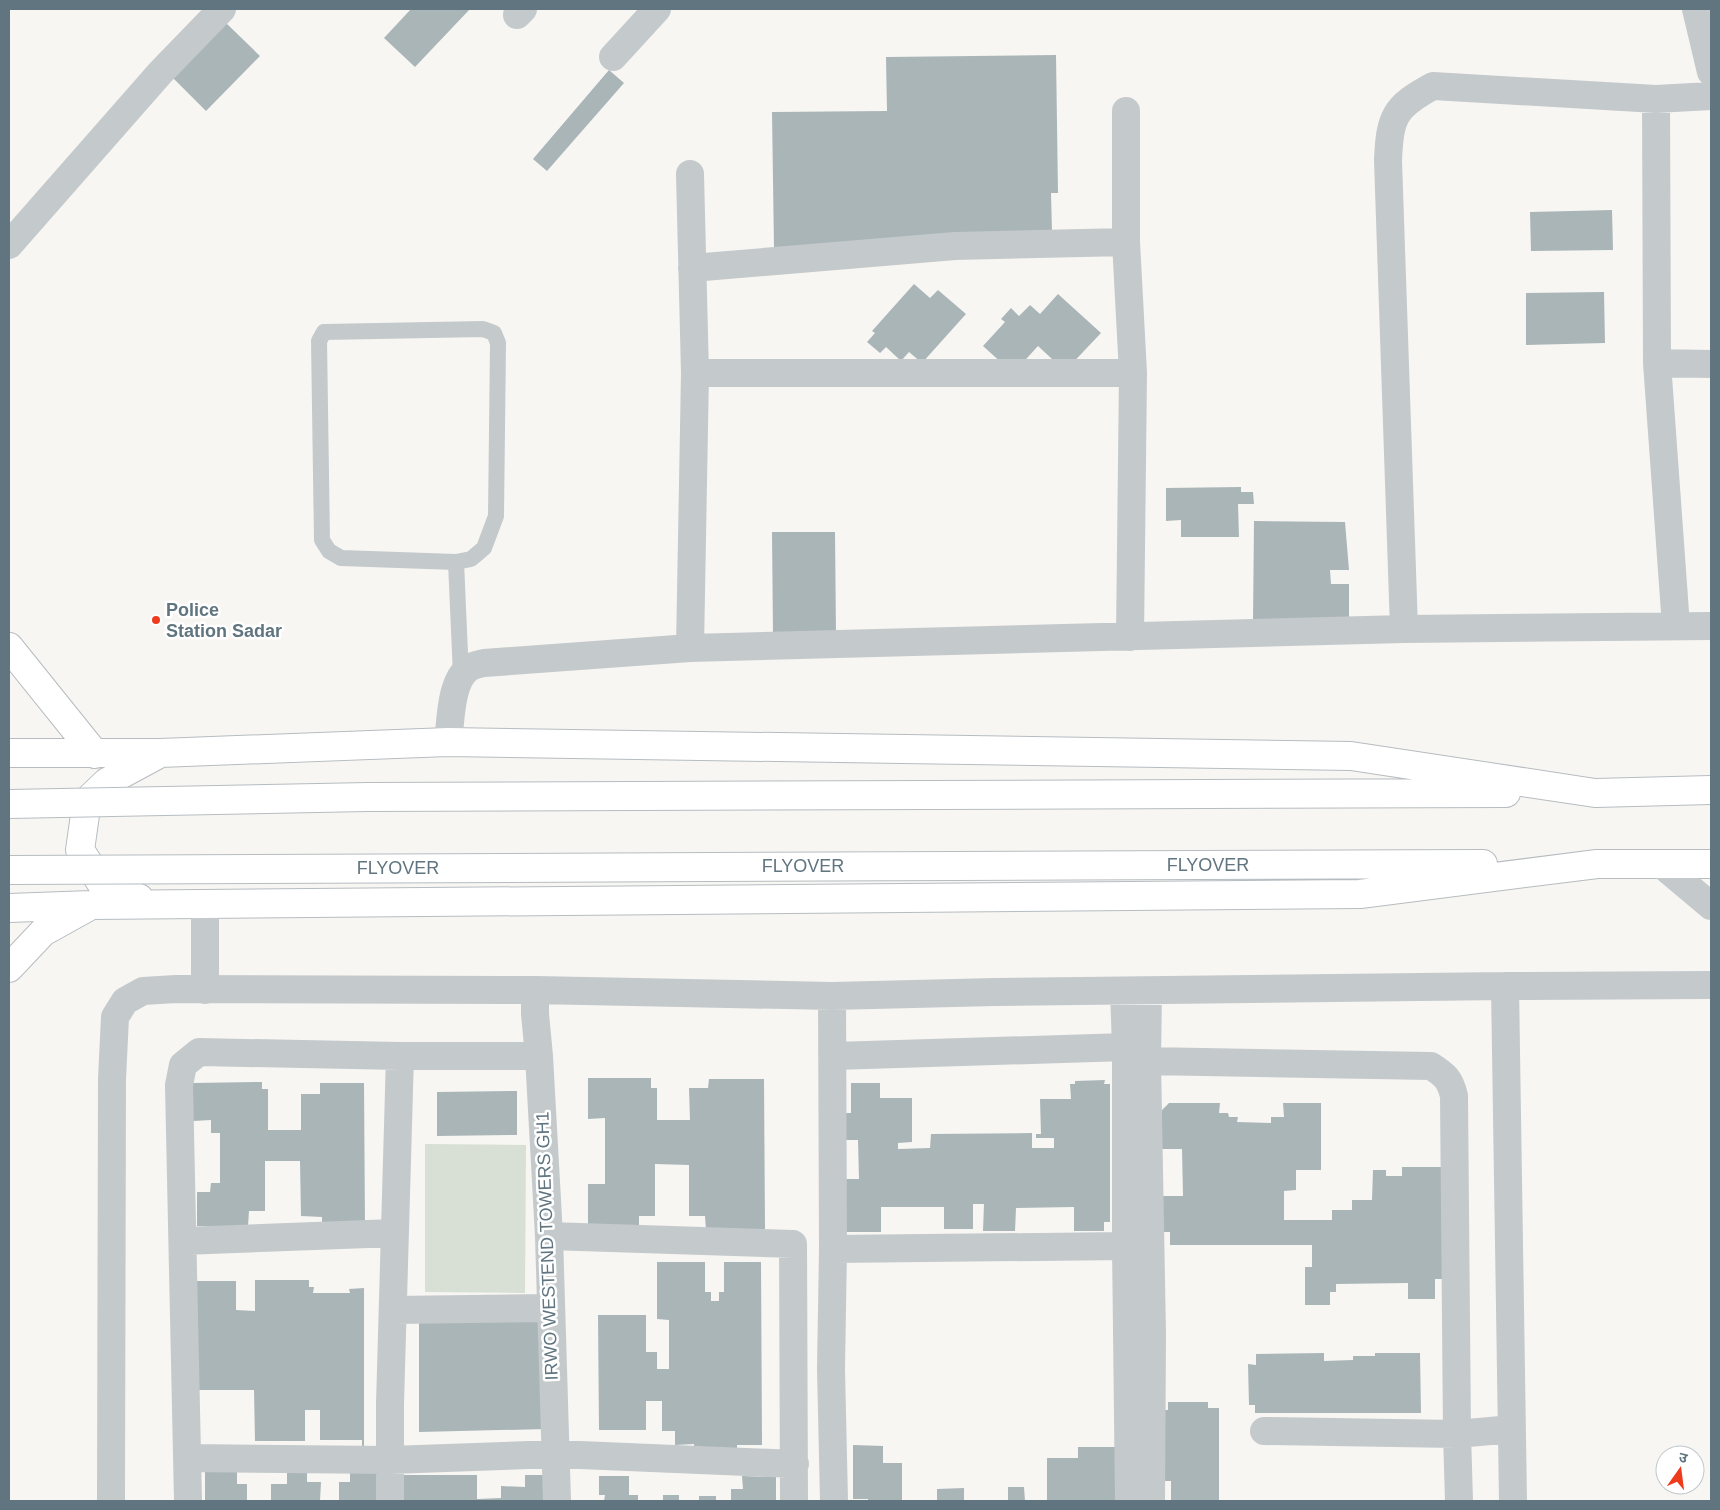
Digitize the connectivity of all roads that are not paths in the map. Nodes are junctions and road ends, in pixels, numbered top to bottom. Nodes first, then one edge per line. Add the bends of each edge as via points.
1 (222, 9) edge
2 (657, 9) edge
3 (1696, 9) edge
4 (613, 57) dead end
5 (1711, 72) edge
6 (1711, 96) edge
7 (1656, 99) junction
8 (1126, 111) dead end
9 (690, 174) dead end
10 (1126, 242) junction
11 (9, 245) edge
12 (692, 268) junction
13 (1657, 364) junction
14 (1711, 364) edge
15 (695, 373) junction
16 (1133, 373) junction
17 (456, 562) junction
18 (1676, 626) junction
19 (1711, 626) edge
20 (1404, 629) junction
21 (1130, 637) junction
22 (9, 647) edge
23 (690, 648) junction
24 (461, 676) junction
25 (448, 742) junction
26 (9, 753) edge
27 (160, 753) junction
28 (95, 754) junction
29 (1711, 790) edge
30 (1596, 793) junction
31 (9, 804) edge
32 (1597, 864) junction
33 (1661, 864) junction
34 (1711, 864) edge
35 (9, 870) edge
36 (91, 905) junction
37 (159, 905) junction
38 (205, 905) junction
39 (1711, 906) edge
40 (9, 908) edge
41 (9, 968) edge
42 (1711, 985) edge
43 (1505, 986) junction
44 (205, 990) junction
45 (535, 990) junction
46 (1136, 991) junction
47 (832, 996) junction
48 (1136, 1054) junction
49 (400, 1056) junction
50 (539, 1056) junction
51 (834, 1056) junction
52 (395, 1233) junction
53 (549, 1236) junction
54 (183, 1240) junction
55 (1126, 1246) junction
56 (833, 1250) junction
57 (550, 1308) junction
58 (393, 1310) junction
59 (1512, 1430) junction
60 (1264, 1431) dead end
61 (1457, 1434) junction
62 (556, 1454) junction
63 (188, 1458) junction
64 (390, 1460) junction
65 (795, 1464) junction
66 (111, 1501) edge
67 (188, 1501) edge
68 (390, 1501) edge
69 (557, 1501) edge
70 (794, 1501) edge
71 (834, 1501) edge
72 (1130, 1501) edge
73 (1151, 1501) edge
74 (1459, 1501) edge
75 (1513, 1501) edge

1 - 11 street
2 - 4 street
3 - 5 street
6 - 7 street
7 - 13 street
7 - 20 street via 1434,86 1412,98 1395,117 1389,134 1388,160
8 - 10 street
9 - 12 street
10 - 12 street via 955,246
10 - 16 street
12 - 15 street
13 - 14 street
13 - 18 street
15 - 16 street
15 - 23 street
16 - 21 street
17 - 17 lane via 471,559 484,548 496,516 498,343 494,333 483,329 324,332 319,341 322,540 329,551 342,558
17 - 24 lane
18 - 19 street
18 - 20 street
20 - 21 street
21 - 23 street
22 - 28 main road
23 - 24 street via 484,663 470,667
24 - 25 street via 455,688
25 - 27 main road
25 - 30 main road via 1350,756
26 - 28 main road
27 - 28 main road
27 - 37 main road via 107,782 87,802 80,850 103,886
29 - 30 main road
30 - 31 main road, bridge via 368,797
32 - 33 main road
32 - 35 main road, FLYOVER, bridge
32 - 38 main road via 1360,894
33 - 34 main road
33 - 39 street
36 - 37 main road
36 - 40 main road
36 - 41 main road via 43,932
37 - 38 main road
38 - 44 street
42 - 43 street
43 - 46 street
43 - 59 street
44 - 45 street
44 - 66 street via 143,991 125,1001 115,1017
45 - 47 street
45 - 50 street, IRWO WESTEND TOWERS GH1
46 - 47 street
46 - 48 street
47 - 51 street
48 - 51 street
48 - 55 street
48 - 61 street via 1430,1066 1443,1074 1451,1084 1454,1096
48 - 73 street via 1152,1314
49 - 50 street
49 - 52 street
49 - 54 street via 199,1052 182,1065 179,1085
50 - 53 street, IRWO WESTEND TOWERS GH1
51 - 56 street
52 - 54 street
52 - 58 street
53 - 57 street, IRWO WESTEND TOWERS GH1
53 - 65 street via 793,1244
54 - 63 street
55 - 56 street
55 - 72 street
56 - 71 street
57 - 58 street
57 - 62 street, IRWO WESTEND TOWERS GH1
58 - 64 street
59 - 61 street
59 - 75 street
60 - 61 street
61 - 74 street
62 - 64 street
62 - 65 street
62 - 69 street, IRWO WESTEND TOWERS GH1
63 - 64 street
63 - 67 street
64 - 68 street
65 - 70 street

